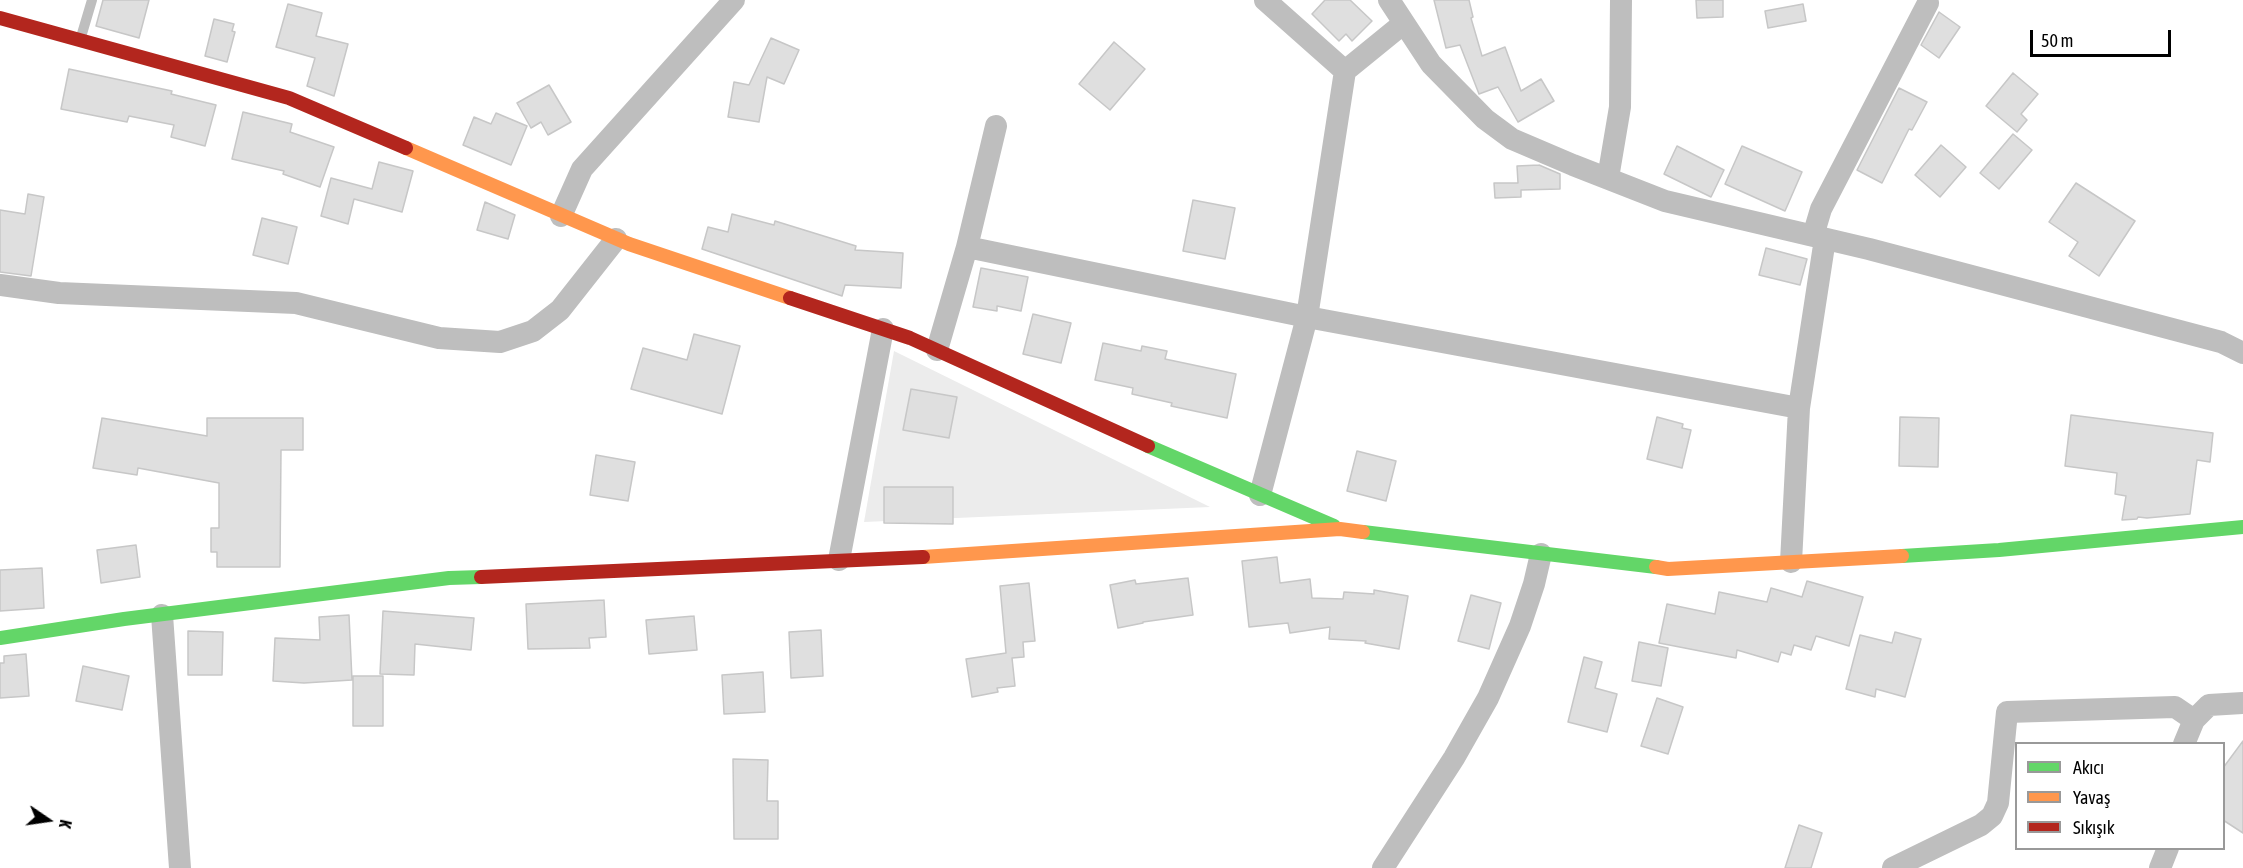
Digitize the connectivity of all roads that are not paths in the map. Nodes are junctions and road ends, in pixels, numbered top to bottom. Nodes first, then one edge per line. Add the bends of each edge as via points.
1 (92, 0) edge
2 (734, 0) edge
3 (1265, 0) edge
4 (1389, 0) edge
5 (1621, 0) edge
6 (1928, 3) dead end
7 (0, 18) edge
8 (1404, 23) junction
9 (81, 41) junction
10 (1346, 70) junction
11 (996, 126) dead end
12 (1608, 178) junction
13 (561, 216) junction
14 (1819, 237) junction
15 (616, 239) junction
16 (967, 248) junction
17 (0, 285) edge
18 (1306, 317) junction
19 (883, 329) junction
20 (937, 350) junction
21 (2243, 353) edge
22 (1799, 408) junction
23 (1260, 495) junction
24 (2243, 527) edge
25 (1340, 529) junction
26 (1541, 554) junction
27 (839, 560) junction
28 (1791, 562) junction
29 (162, 615) junction
30 (0, 638) edge
31 (2243, 704) edge
32 (2194, 720) junction
33 (2185, 742) edge
34 (2168, 850) edge
35 (180, 868) edge
36 (1383, 868) edge
37 (1893, 868) edge
38 (2160, 868) edge

1 - 9 lane
2 - 13 street via 582,168
3 - 10 street
4 - 8 street
5 - 12 street via 1620,107
6 - 14 street via 1821,209
7 - 9 street
8 - 10 street
8 - 12 street via 1431,64 1485,119 1512,139
9 - 13 street via 288,98
10 - 18 street
11 - 16 street
12 - 14 street via 1665,201
13 - 15 street
14 - 21 street via 2221,342
14 - 22 street
15 - 17 street via 560,310 533,331 500,342 439,338 296,303 59,293
15 - 19 street
16 - 18 street
16 - 20 street
18 - 22 street
18 - 23 street
19 - 20 street
19 - 27 street
20 - 23 street
22 - 28 street
23 - 25 street
24 - 28 street via 1999,550
25 - 26 street
25 - 27 street
26 - 28 street via 1668,569
26 - 36 street via 1520,626 1488,698
27 - 29 street via 449,578
29 - 30 street
29 - 35 street
31 - 32 street via 2209,705
32 - 33 street
32 - 37 street via 2175,707 2007,712 1998,803 1992,816
34 - 38 street

